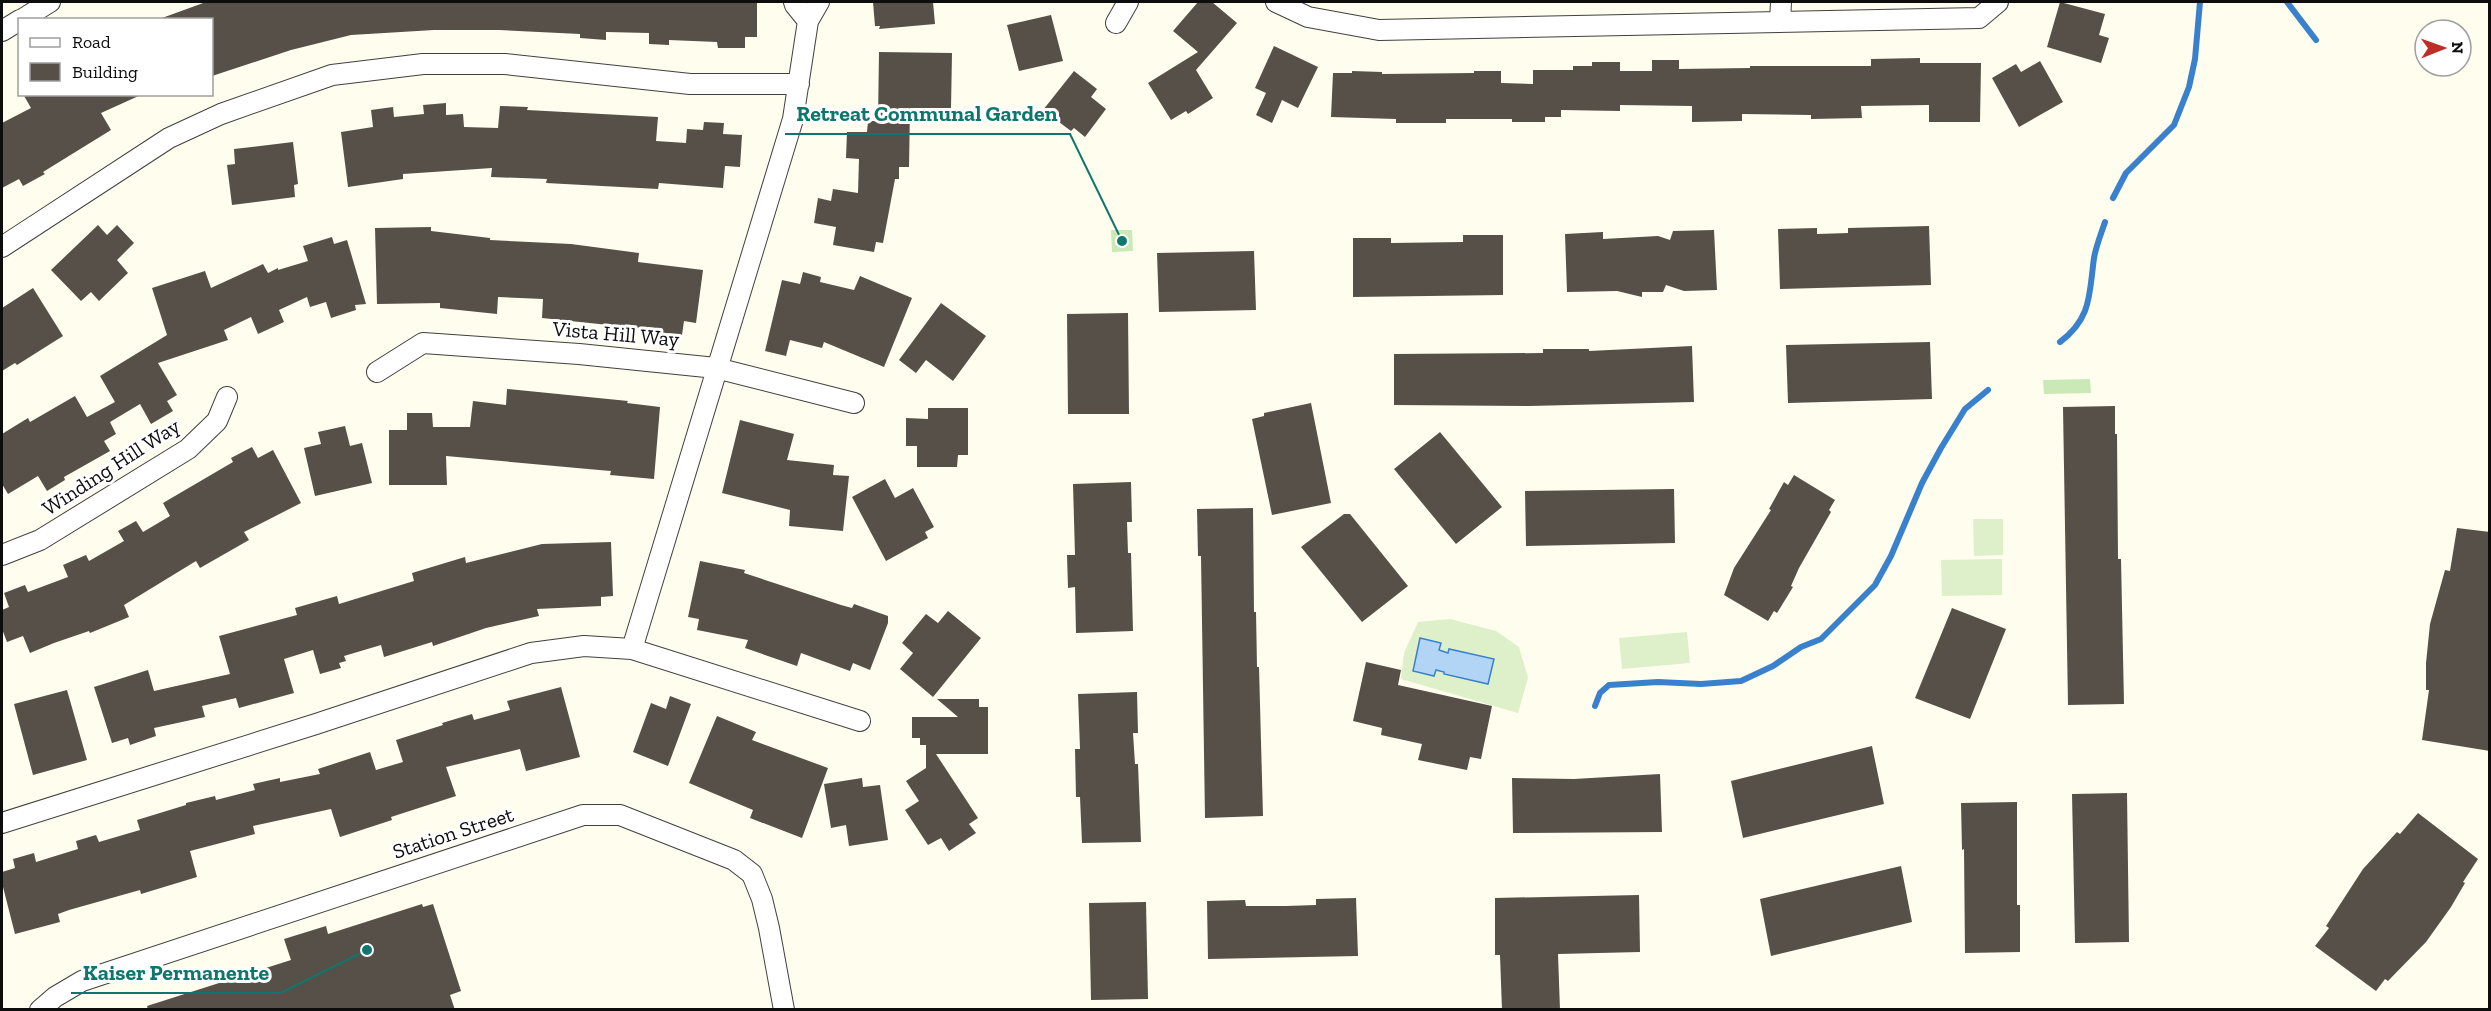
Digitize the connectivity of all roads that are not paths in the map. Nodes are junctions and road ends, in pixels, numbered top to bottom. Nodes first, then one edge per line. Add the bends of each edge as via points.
1 (50, 2) edge
2 (795, 2) edge
3 (819, 2) edge
4 (1128, 2) edge
5 (1276, 2) edge
6 (1780, 2) edge
7 (1998, 2) edge
8 (23, 18) edge
9 (18, 21) edge
10 (808, 21) junction
11 (1780, 22) junction
12 (1116, 23) dead end
13 (2, 31) edge
14 (799, 84) junction
15 (2, 247) edge
16 (716, 368) junction
17 (377, 372) dead end
18 (227, 397) dead end
19 (854, 403) dead end
20 (2, 555) edge
21 (632, 648) junction
22 (860, 721) dead end
23 (2, 823) edge
24 (784, 1009) edge
25 (40, 1010) edge

1 - 8 street
2 - 10 street
3 - 10 street
4 - 12 street
5 - 11 street via 1308,16 1379,30
6 - 11 street
7 - 11 street via 1979,18
9 - 13 street
10 - 14 street
14 - 15 street via 690,84 505,64 423,64 332,75 221,114 169,138
14 - 16 street via 793,119
16 - 17 street, Vista Hill Way via 423,343
16 - 19 street, Vista Hill Way
16 - 21 street
18 - 20 street, Winding Hill Way via 217,421 188,449 40,540
21 - 22 street
21 - 23 street via 584,646 531,653
24 - 25 street, Station Street via 769,928 752,874 734,860 620,814 583,815 81,981

